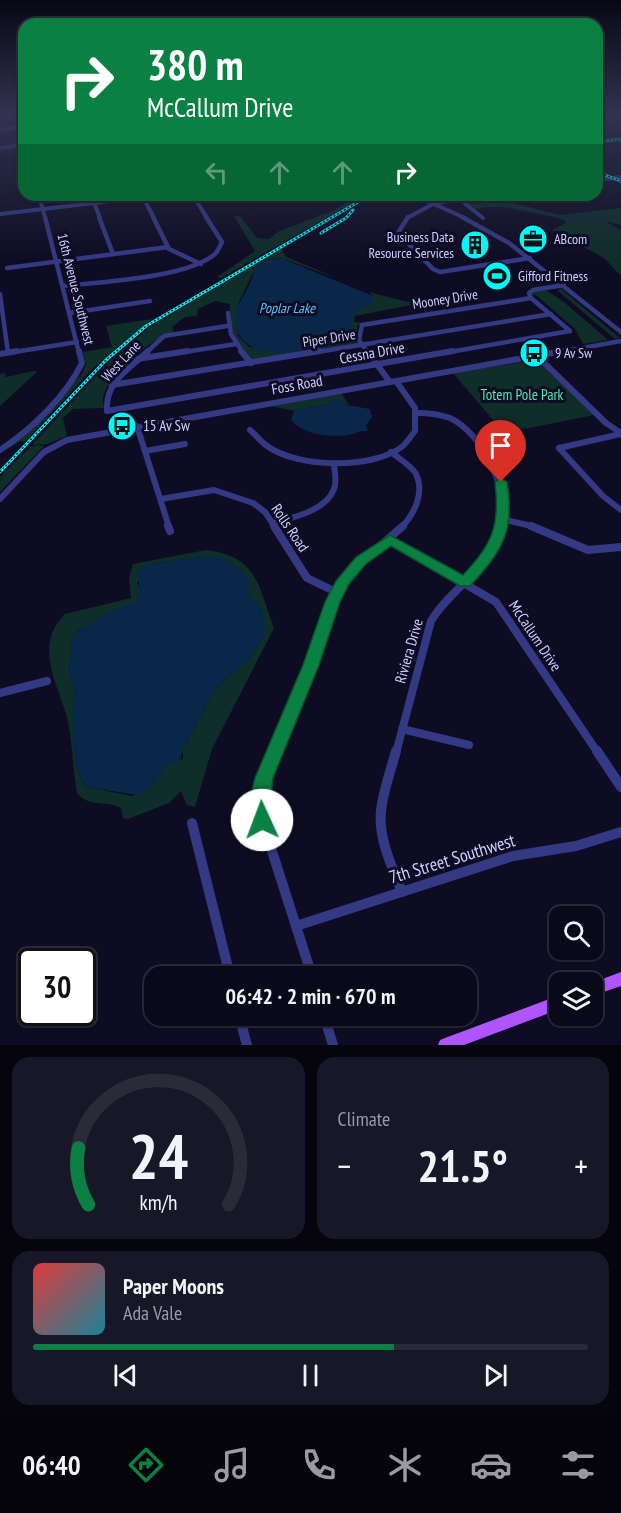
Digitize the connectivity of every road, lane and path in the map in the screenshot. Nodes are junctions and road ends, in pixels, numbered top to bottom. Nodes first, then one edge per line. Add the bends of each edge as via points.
1 (621, 177) edge
2 (603, 179) edge
3 (41, 201) edge
4 (108, 201) edge
5 (146, 201) edge
6 (196, 201) edge
7 (429, 201) edge
8 (440, 201) edge
9 (462, 201) edge
10 (94, 203) junction
11 (434, 203) junction
12 (43, 209) junction
13 (0, 214) edge
14 (483, 218) dead end
15 (168, 247) junction
16 (113, 254) junction
17 (531, 258) junction
18 (57, 261) junction
19 (201, 264) junction
20 (7, 268) dead end
21 (564, 285) junction
22 (63, 286) junction
23 (0, 294) edge
24 (531, 298) junction
25 (150, 301) dead end
26 (70, 313) junction
27 (228, 313) dead end
28 (551, 314) junction
29 (226, 326) junction
30 (621, 332) edge
31 (621, 341) edge
32 (77, 342) junction
33 (236, 344) junction
34 (362, 345) junction
35 (8, 353) junction
36 (0, 354) edge
37 (537, 356) junction
38 (136, 360) junction
39 (251, 363) junction
40 (376, 365) junction
41 (393, 382) junction
42 (111, 386) junction
43 (107, 411) joint
44 (417, 413) junction
45 (137, 426) junction
46 (250, 430) dead end
47 (621, 434) edge
48 (185, 444) dead end
49 (0, 450) edge
50 (145, 452) junction
51 (391, 452) junction
52 (334, 465) junction
53 (161, 499) junction
54 (0, 500) edge
55 (621, 510) edge
56 (505, 520) junction
57 (272, 524) junction
58 (170, 531) dead end
59 (390, 540) junction
60 (621, 547) edge
61 (465, 582) junction
62 (336, 592) junction
63 (47, 681) dead end
64 (0, 693) edge
65 (402, 729) junction
66 (469, 745) dead end
67 (621, 787) edge
68 (192, 823) dead end
69 (621, 832) edge
70 (402, 891) junction
71 (296, 926) junction
72 (228, 966) edge
73 (309, 966) edge
74 (621, 979) edge
75 (603, 986) edge
76 (549, 1006) edge
77 (242, 1026) edge
78 (327, 1026) edge
79 (247, 1045) edge
80 (333, 1045) edge
81 (445, 1045) edge

1 - 2 street
3 - 12 street, 16th Avenue Southwest
4 - 10 street
5 - 15 street
6 - 19 street via 222,245 218,254
7 - 11 street
8 - 11 street
9 - 14 street
10 - 12 street
10 - 16 street
11 - 17 street via 485,228
11 - 17 street via 419,210 398,231 437,271
12 - 13 street
12 - 18 street, 16th Avenue Southwest
15 - 16 street
15 - 19 street via 175,254
16 - 18 street
17 - 21 street
18 - 20 street
18 - 22 street, 16th Avenue Southwest
19 - 22 street
21 - 24 street, Mooney Drive via 533,290 529,293
21 - 30 street
22 - 26 street, 16th Avenue Southwest
23 - 35 street
24 - 28 street
24 - 34 street, Mooney Drive via 362,325
25 - 26 street
26 - 32 street, 16th Avenue Southwest
27 - 29 street
28 - 34 street, Piper Drive
28 - 40 street, Cessna Drive via 570,331
29 - 33 street
29 - 38 street, West Lane via 167,335
31 - 37 street, Foss Road
32 - 35 street
32 - 49 street, 16th Avenue Southwest via 82,363 77,375
33 - 38 street
33 - 39 street
34 - 39 street, Piper Drive
34 - 40 street
35 - 36 street
37 - 41 street, Foss Road
37 - 47 street
38 - 42 street, West Lane
39 - 42 street, Piper Drive
40 - 41 street
40 - 43 street, Cessna Drive
41 - 44 street
41 - 45 street, Foss Road
42 - 43 street, West Lane via 106,397
44 - 51 street via 412,433
44 - 56 street, Riviera Drive via 440,414 461,424 498,475 505,498
45 - 50 street
45 - 54 street, Foss Road via 56,443
46 - 52 street via 260,442 280,454 309,463
47 - 55 street via 556,447
48 - 50 street
50 - 53 street
51 - 52 street
51 - 59 street via 412,468 419,491 411,516
52 - 57 street via 334,489 328,497 308,512
53 - 57 street, Rolls Road via 214,486 258,506
53 - 58 street
56 - 60 street via 544,530 593,552
56 - 61 street, Riviera Drive via 493,550
57 - 62 street, Rolls Road via 307,579
59 - 61 street, McCallum Drive
59 - 62 street via 361,560
61 - 65 street, Riviera Drive via 430,620
61 - 67 street, McCallum Drive via 501,608
62 - 71 street via 260,795 262,820
63 - 64 street
65 - 66 street
65 - 70 street, Riviera Drive via 381,819 385,846
68 - 72 street
69 - 70 street, 7th Street Southwest via 576,846 513,856
70 - 71 street, 7th Street Southwest
71 - 73 street
74 - 75 main road
76 - 81 main road
77 - 79 street
78 - 80 street

